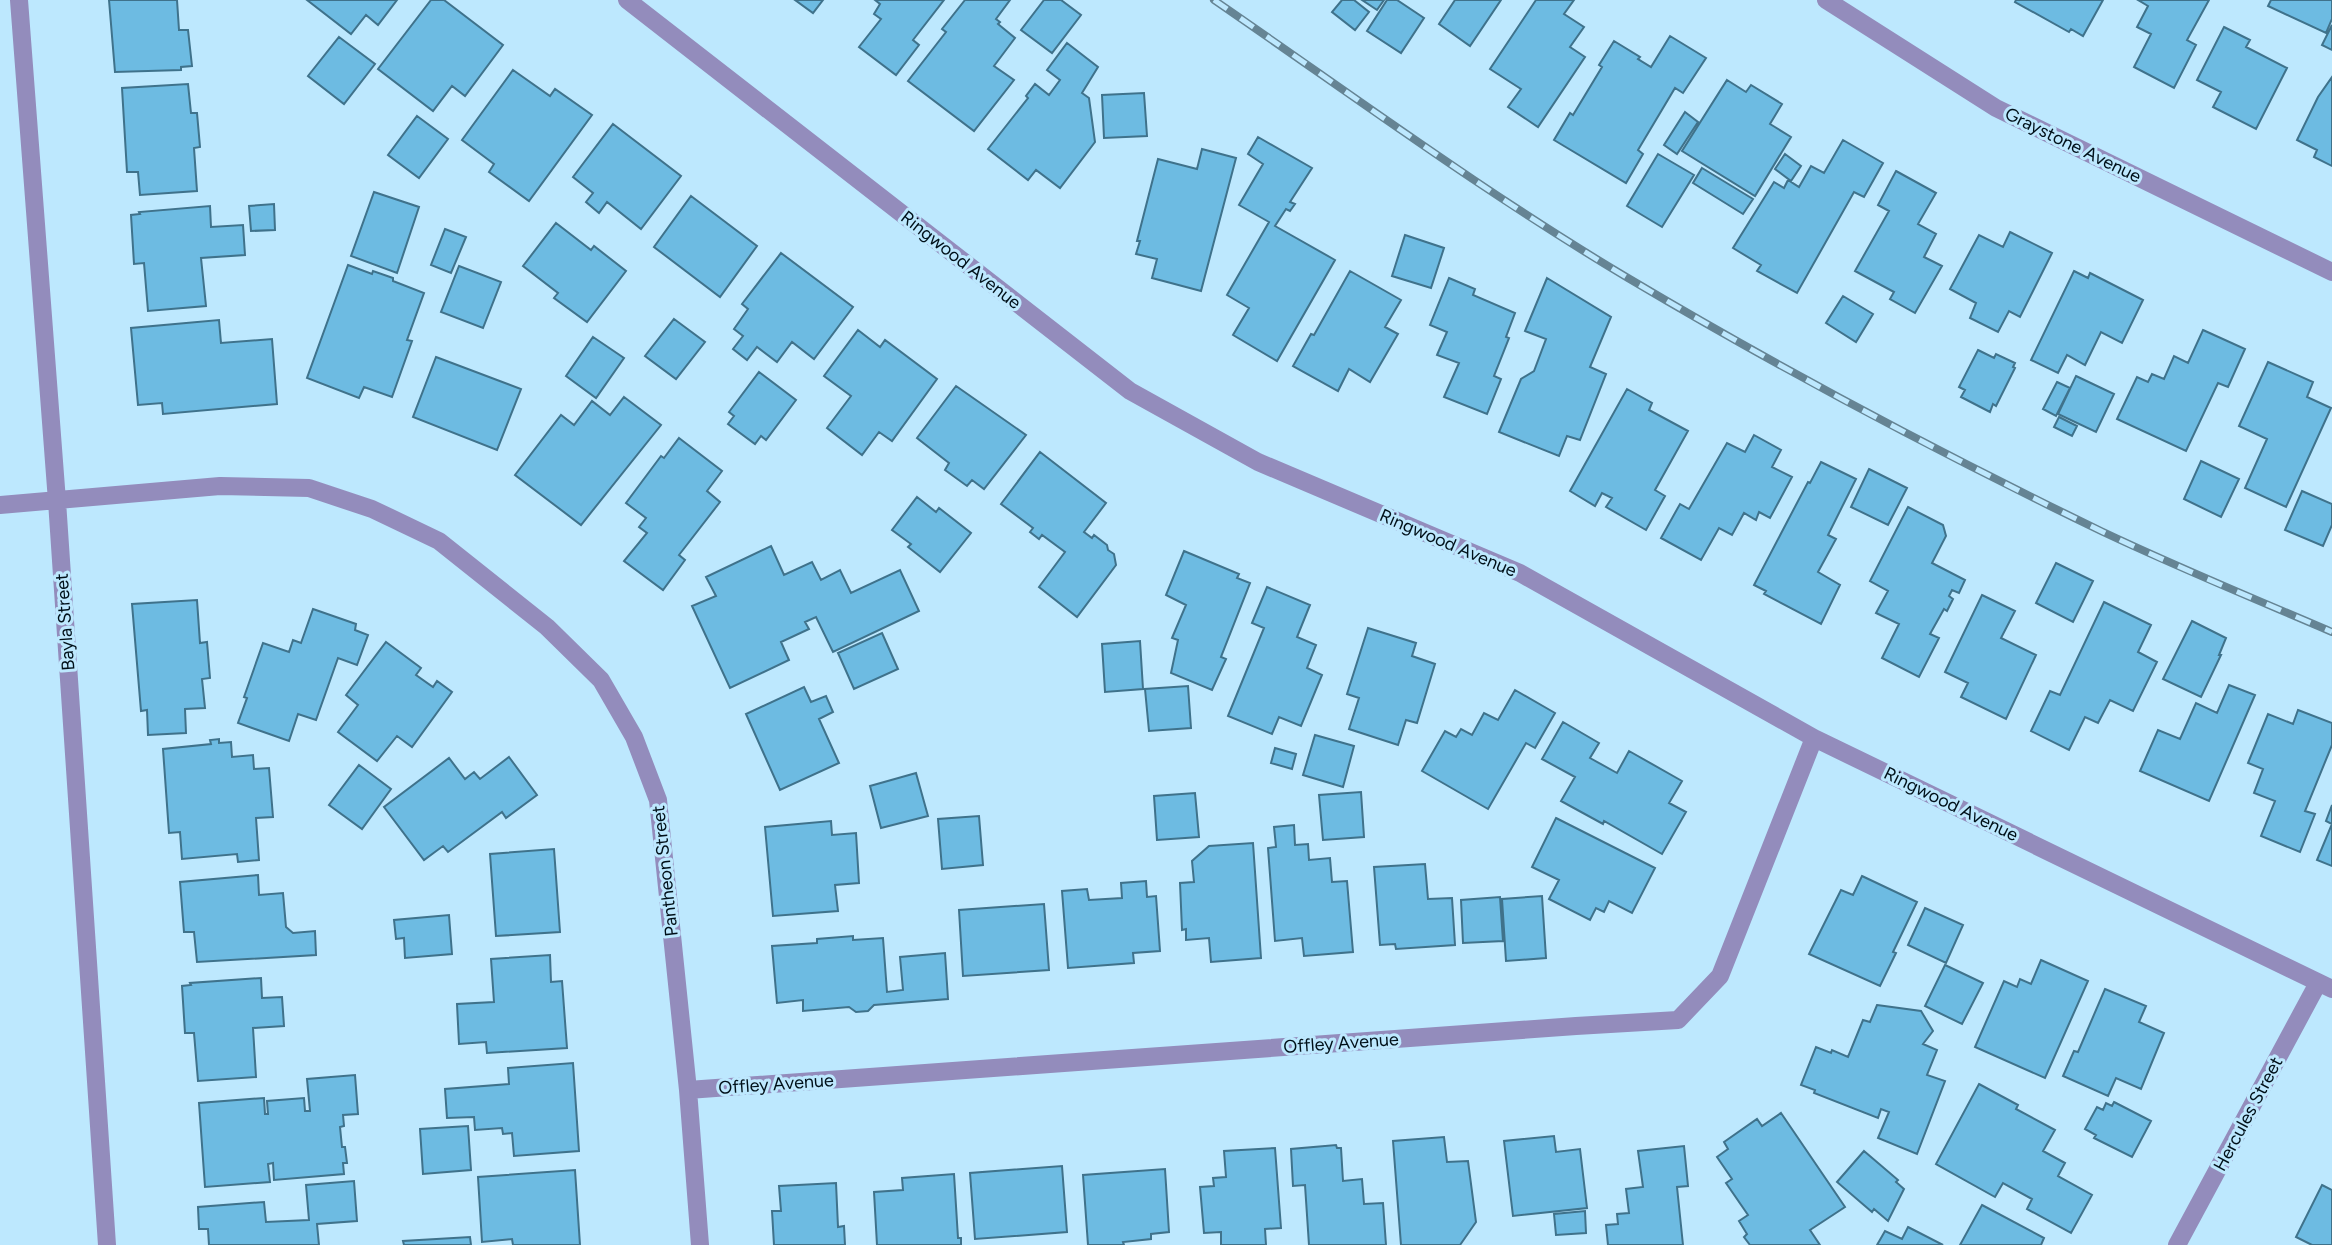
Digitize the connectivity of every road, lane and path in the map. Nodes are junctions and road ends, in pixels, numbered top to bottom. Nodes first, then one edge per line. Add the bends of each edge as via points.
1 (19, 0) edge
2 (627, 0) edge
3 (1826, 0) edge
4 (2332, 272) edge
5 (57, 501) junction
6 (0, 505) edge
7 (1814, 737) junction
8 (2325, 986) edge
9 (688, 1090) junction
10 (107, 1245) edge
11 (701, 1245) edge
12 (2177, 1245) edge

1 - 5 street, Bayla Street
2 - 7 street, Ringwood Avenue via 1130,391 1258,462 1520,573
3 - 4 street, Graystone Avenue via 1996,108
5 - 6 street, Pantheon Street
5 - 9 street, Pantheon Street via 220,486 309,488 372,509 439,541 547,627 601,680 634,737 658,800
5 - 10 street, Bayla Street
7 - 8 street, Ringwood Avenue
7 - 9 street, Offley Avenue via 1720,975 1678,1020
8 - 12 street, Hercules Street
9 - 11 street, Pantheon Street

